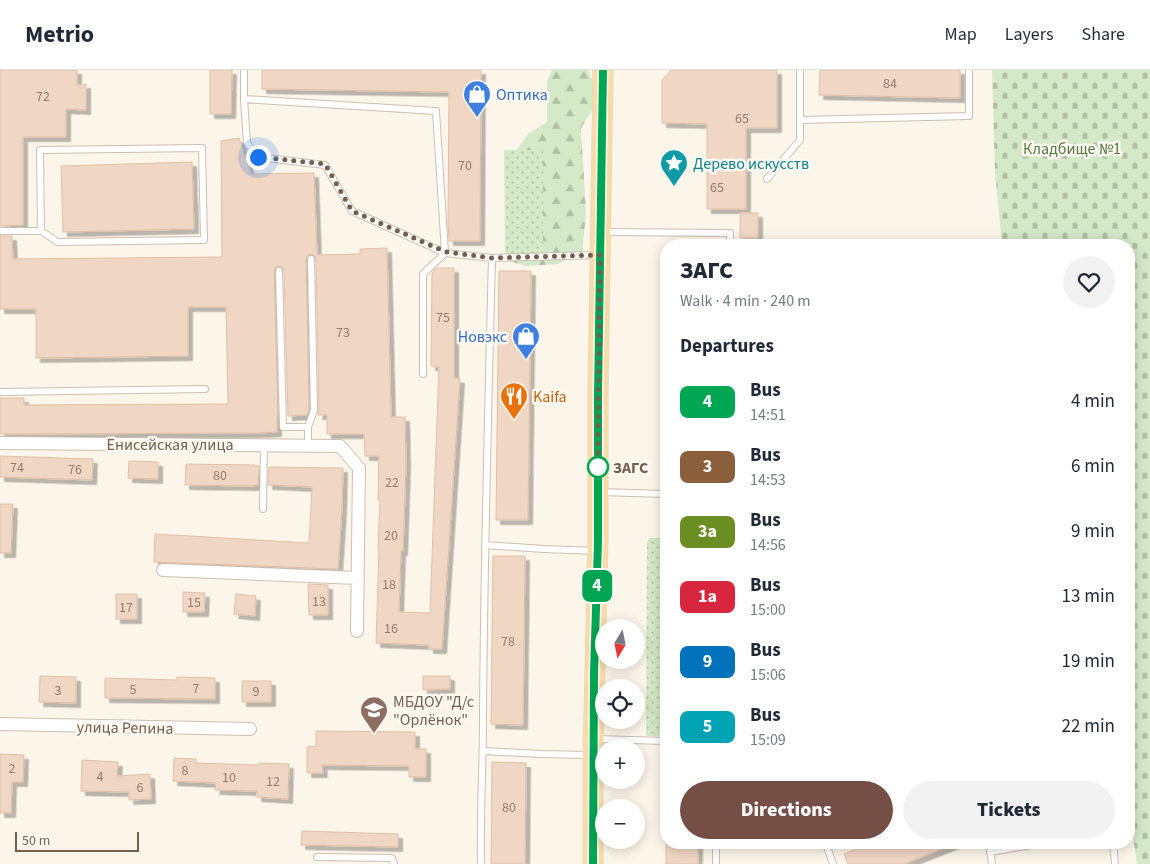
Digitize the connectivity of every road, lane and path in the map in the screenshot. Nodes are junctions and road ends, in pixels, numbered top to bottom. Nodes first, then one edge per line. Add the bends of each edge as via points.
1 (244, 70) edge
2 (603, 70) edge
3 (800, 70) edge
4 (969, 70) edge
5 (244, 99) junction
6 (800, 120) junction
7 (768, 179) dead end
8 (0, 231) edge
9 (40, 231) junction
10 (601, 232) junction
11 (730, 239) edge
12 (446, 252) junction
13 (600, 255) junction
14 (492, 258) junction
15 (311, 259) dead end
16 (279, 271) dead end
17 (423, 374) dead end
18 (205, 389) dead end
19 (0, 392) edge
20 (308, 427) junction
21 (0, 443) edge
22 (264, 445) junction
23 (308, 445) junction
24 (598, 492) junction
25 (660, 494) edge
26 (263, 509) dead end
27 (485, 546) junction
28 (598, 551) junction
29 (163, 570) dead end
30 (357, 578) junction
31 (357, 631) dead end
32 (0, 724) edge
33 (250, 729) dead end
34 (660, 742) edge
35 (593, 747) junction
36 (483, 750) junction
37 (716, 849) edge
38 (828, 849) edge
39 (990, 849) edge
40 (1008, 849) edge
41 (1113, 849) edge
42 (990, 852) junction
43 (317, 857) dead end
44 (394, 864) edge
45 (481, 864) edge
46 (593, 864) edge
47 (716, 864) edge
48 (833, 864) edge
49 (992, 864) edge
50 (1115, 864) edge

1 - 5 lane
2 - 10 main road
3 - 6 lane
4 - 6 lane via 969,116
5 - 12 lane via 248,143 258,157 325,164 352,211
5 - 12 lane via 436,111
6 - 7 lane via 800,140
8 - 9 lane
9 - 9 lane via 58,242 204,240 202,148 40,150
10 - 11 lane via 730,233
10 - 13 main road
12 - 14 lane
12 - 17 lane via 423,274
13 - 14 lane
13 - 24 main road
14 - 27 lane
15 - 20 lane via 314,410
16 - 20 lane via 283,427
18 - 19 lane
20 - 23 lane
21 - 22 street, Енисейская улица
22 - 23 street, Енисейская улица
22 - 26 lane
23 - 30 street, Енисейская улица via 340,446 359,468
24 - 25 lane
24 - 28 main road
27 - 28 lane
27 - 36 lane
28 - 35 main road
29 - 30 street
30 - 31 street
32 - 33 street, улица Репина
34 - 35 lane
35 - 36 lane via 542,754
35 - 46 main road
36 - 45 lane
37 - 47 lane
38 - 48 lane
39 - 42 lane
40 - 42 lane
41 - 50 lane
42 - 49 lane
43 - 44 lane via 392,858

